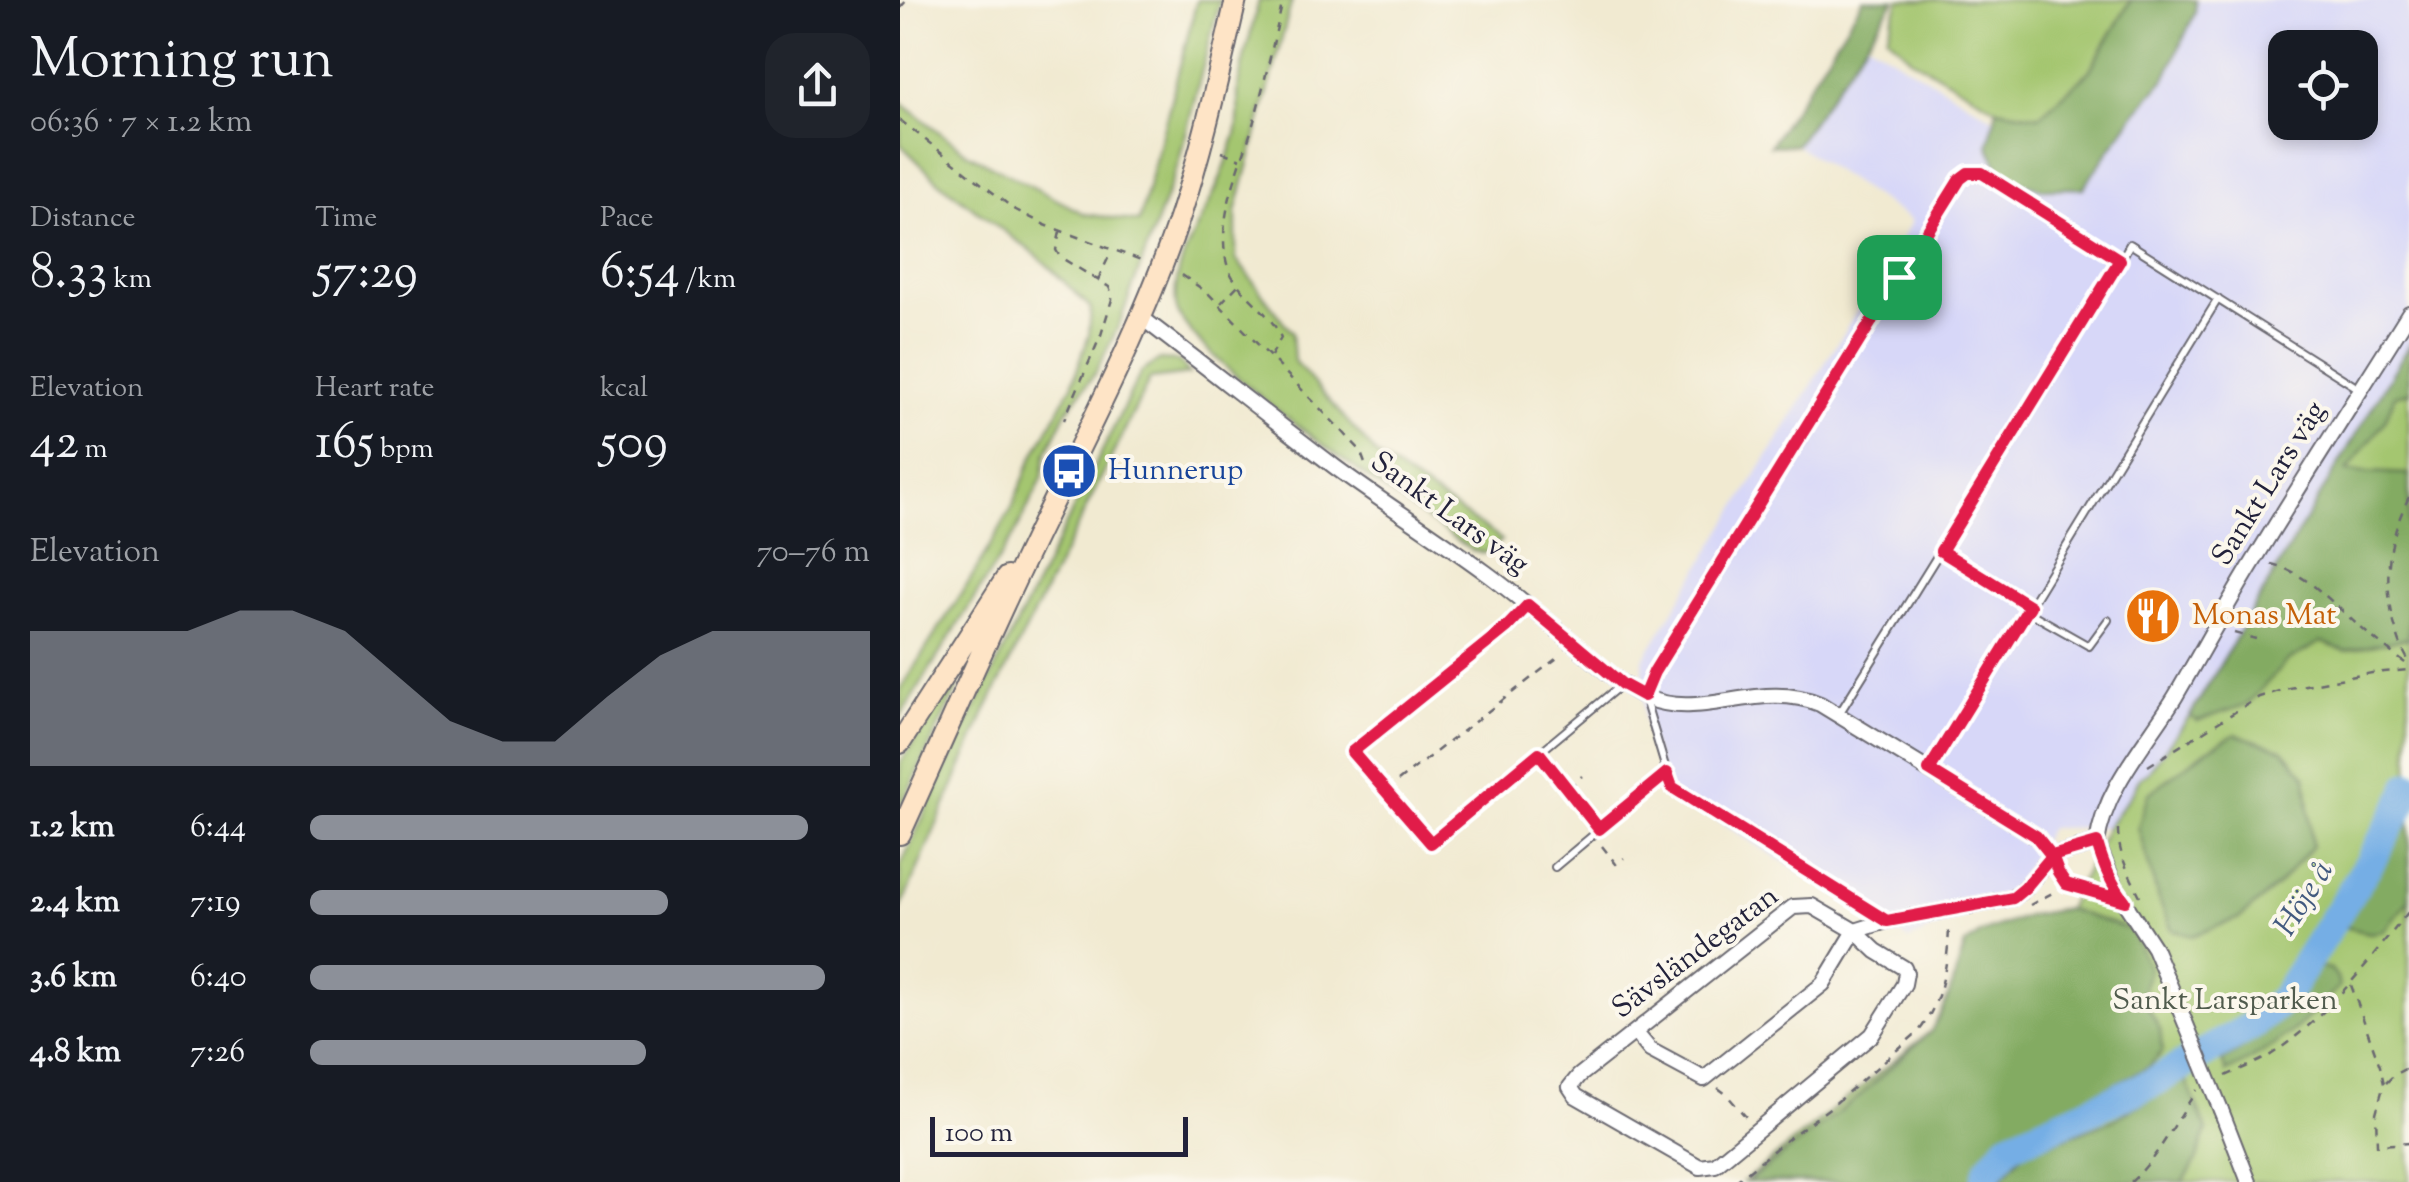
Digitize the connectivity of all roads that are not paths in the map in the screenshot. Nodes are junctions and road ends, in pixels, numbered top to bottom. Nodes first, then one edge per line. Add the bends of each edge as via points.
1 (1236, 0) edge
2 (2120, 260) junction
3 (2218, 300) junction
4 (2409, 314) edge
5 (1142, 318) junction
6 (2361, 390) junction
7 (1042, 525) junction
8 (1528, 605) junction
9 (2028, 609) junction
10 (2108, 620) dead end
11 (1622, 684) junction
12 (1644, 696) junction
13 (1838, 715) junction
14 (900, 743) edge
15 (1929, 770) junction
16 (900, 834) edge
17 (2097, 843) junction
18 (2052, 856) junction
19 (1556, 866) dead end
20 (2125, 901) junction
21 (1855, 931) junction
22 (1636, 1033) junction
23 (2249, 1182) edge

1 - 5 main road via 1203,142
2 - 3 lane via 2130,244
2 - 12 lane via 1982,173 1960,179
2 - 13 lane
3 - 6 lane
3 - 9 lane
4 - 6 street, Sankt Lars väg
5 - 7 main road
5 - 8 street, Sankt Lars väg
6 - 17 street, Sankt Lars väg via 2123,775
7 - 14 main road
7 - 16 main road
8 - 11 street, Sankt Lars väg
8 - 11 lane via 1352,752 1431,843
9 - 10 lane via 2089,646
9 - 15 lane
11 - 12 street, Sankt Lars väg
12 - 13 street, Sankt Lars väg via 1674,704 1795,695
12 - 19 lane via 1667,773
13 - 15 street, Sankt Lars väg
15 - 18 street, Sankt Lars väg via 2036,836
17 - 18 street
17 - 20 street
18 - 20 lane via 2066,884
18 - 21 street via 2013,898
20 - 23 street, bridge via 2154,948
21 - 22 street, Sävsländegatan via 1812,906 1793,907
21 - 22 street via 1823,984 1704,1079 1650,1050
21 - 22 street, Sävsländegatan via 1904,968 1904,984 1872,1036 1715,1165 1700,1166 1570,1087

